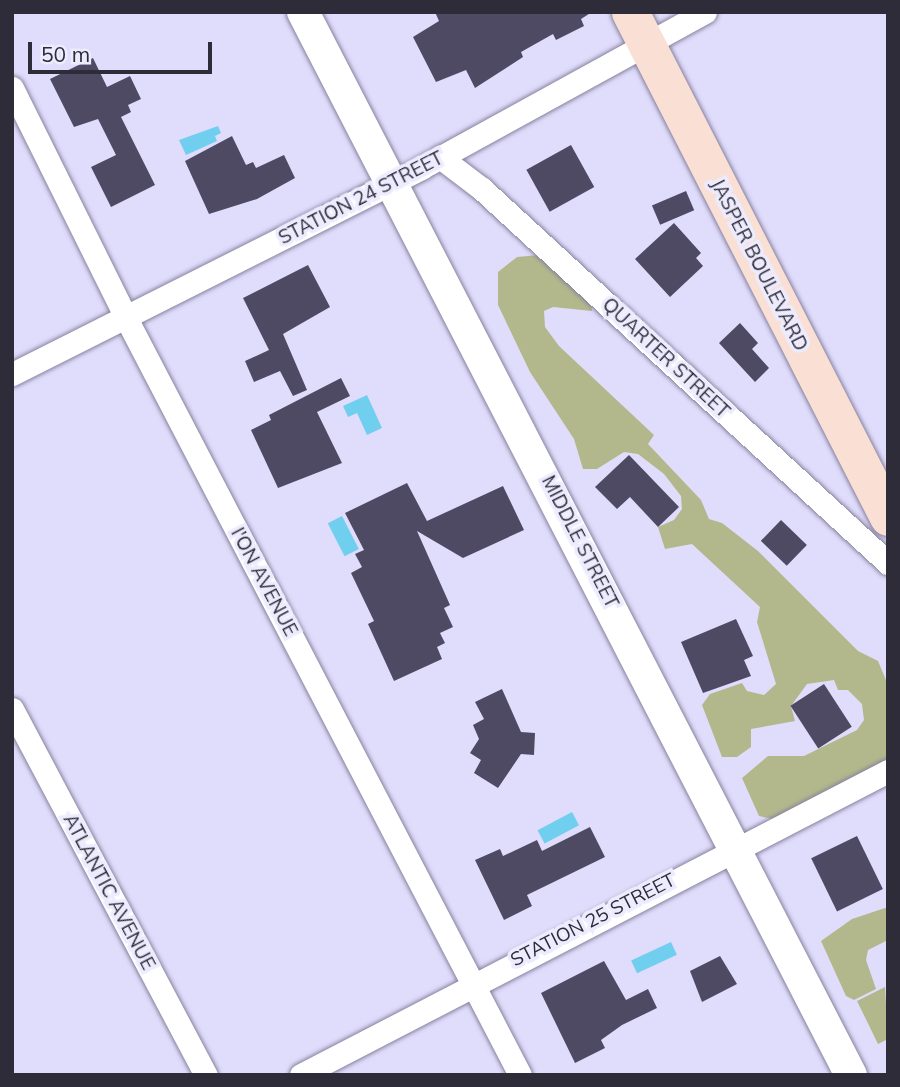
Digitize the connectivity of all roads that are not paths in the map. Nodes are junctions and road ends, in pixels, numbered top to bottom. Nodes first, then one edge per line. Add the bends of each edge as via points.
1 (303, 12) edge
2 (705, 12) edge
3 (638, 27) edge
4 (12, 88) edge
5 (440, 158) junction
6 (394, 182) junction
7 (126, 318) junction
8 (12, 374) edge
9 (888, 517) edge
10 (888, 563) edge
11 (12, 709) edge
12 (888, 771) edge
13 (736, 847) junction
14 (473, 982) junction
15 (206, 1075) edge
16 (300, 1075) edge
17 (520, 1075) edge
18 (851, 1075) edge

1 - 6 street, MIDDLE STREET
2 - 3 street, STATION 24 STREET
3 - 5 street, STATION 24 STREET
3 - 9 main road, JASPER BOULEVARD
4 - 7 street, I'ON AVENUE
5 - 6 street, STATION 24 STREET
5 - 10 street, QUARTER STREET via 482,189
6 - 7 street, STATION 24 STREET
6 - 13 street, MIDDLE STREET
7 - 8 street, STATION 24 STREET
7 - 14 street, I'ON AVENUE
11 - 15 street, ATLANTIC AVENUE
12 - 13 street, STATION 25 STREET
13 - 14 street, STATION 25 STREET
13 - 18 street, MIDDLE STREET
14 - 16 street, STATION 25 STREET
14 - 17 street, I'ON AVENUE

